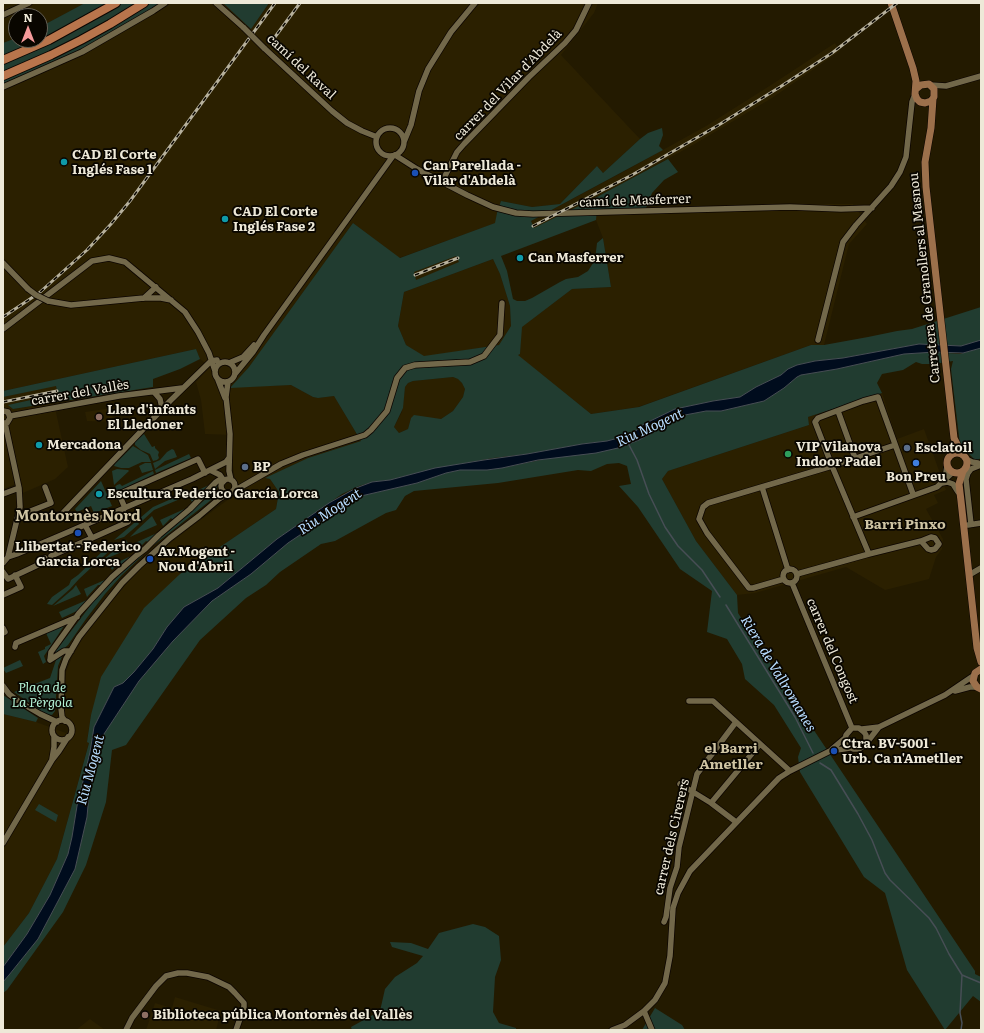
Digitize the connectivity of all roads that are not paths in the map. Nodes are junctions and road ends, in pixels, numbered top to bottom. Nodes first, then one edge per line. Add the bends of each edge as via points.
1 (29, 3) edge
2 (116, 3) edge
3 (144, 3) edge
4 (165, 3) edge
5 (216, 3) edge
6 (475, 3) edge
7 (589, 3) edge
8 (891, 3) edge
9 (3, 15) edge
10 (3, 60) edge
11 (914, 68) junction
12 (3, 76) edge
13 (981, 76) edge
14 (928, 84) junction
15 (946, 86) junction
16 (3, 87) edge
17 (916, 92) junction
18 (934, 98) junction
19 (921, 102) junction
20 (912, 109) junction
21 (413, 116) junction
22 (931, 116) junction
23 (397, 130) junction
24 (377, 137) junction
25 (404, 142) junction
26 (401, 151) junction
27 (384, 155) junction
28 (394, 156) junction
29 (410, 164) junction
30 (385, 169) junction
31 (442, 182) junction
32 (872, 208) junction
33 (3, 263) edge
34 (156, 287) junction
35 (144, 298) junction
36 (172, 300) junction
37 (502, 303) dead end
38 (3, 329) edge
39 (264, 335) junction
40 (818, 340) dead end
41 (217, 361) junction
42 (230, 363) junction
43 (215, 371) junction
44 (236, 374) junction
45 (218, 380) junction
46 (228, 382) junction
47 (183, 388) junction
48 (162, 391) junction
49 (154, 392) junction
50 (170, 401) junction
51 (227, 404) junction
52 (162, 408) junction
53 (3, 411) edge
54 (838, 411) junction
55 (10, 416) junction
56 (4, 423) edge
57 (954, 438) junction
58 (895, 445) junction
59 (951, 454) junction
60 (964, 456) junction
61 (855, 458) junction
62 (229, 461) junction
63 (980, 463) edge
64 (832, 466) junction
65 (947, 466) junction
66 (964, 469) junction
67 (208, 471) junction
68 (953, 472) junction
69 (227, 482) junction
70 (943, 482) junction
71 (248, 483) junction
72 (959, 484) junction
73 (44, 487) dead end
74 (762, 487) junction
75 (19, 488) junction
76 (231, 492) junction
77 (3, 494) edge
78 (913, 494) junction
79 (219, 499) junction
80 (961, 500) junction
81 (123, 508) junction
82 (63, 513) dead end
83 (18, 516) junction
84 (854, 517) junction
85 (981, 523) edge
86 (85, 525) junction
87 (968, 525) junction
88 (92, 538) junction
89 (921, 541) dead end
90 (145, 549) junction
91 (869, 554) junction
92 (51, 556) dead end
93 (150, 556) junction
94 (8, 557) junction
95 (45, 558) dead end
96 (3, 563) edge
97 (981, 568) edge
98 (788, 570) junction
99 (3, 572) edge
100 (797, 574) junction
101 (15, 575) junction
102 (969, 575) junction
103 (784, 579) junction
104 (792, 583) junction
105 (3, 595) edge
106 (77, 617) junction
107 (3, 628) edge
108 (3, 633) edge
109 (15, 647) dead end
110 (977, 648) junction
111 (71, 651) junction
112 (981, 662) edge
113 (977, 673) edge
114 (3, 686) edge
115 (979, 689) edge
116 (3, 690) edge
117 (9, 694) junction
118 (945, 695) junction
119 (689, 701) dead end
120 (61, 708) junction
121 (40, 714) junction
122 (65, 721) junction
123 (58, 722) junction
124 (736, 722) junction
125 (879, 727) junction
126 (852, 728) junction
127 (52, 729) junction
128 (862, 730) junction
129 (54, 736) junction
130 (68, 737) junction
131 (845, 738) junction
132 (866, 742) junction
133 (760, 744) junction
134 (850, 748) junction
135 (830, 751) junction
136 (52, 760) junction
137 (790, 771) junction
138 (680, 784) dead end
139 (693, 791) junction
140 (711, 803) junction
141 (736, 822) junction
142 (3, 843) edge
143 (664, 922) dead end
144 (644, 1011) junction
145 (126, 1030) edge
146 (236, 1030) edge
147 (612, 1030) edge
148 (652, 1030) edge

1 - 9 street
2 - 10 highway via 49,40
3 - 12 highway via 81,40
4 - 16 street via 82,52
5 - 24 street, camí del Raval, bridge via 332,111 362,132
6 - 21 street via 451,32 428,69 419,90
7 - 31 street, carrer del Vilar d'Abdelà via 576,30 565,43 457,152
8 - 11 main road
11 - 14 main road
11 - 17 main road
13 - 15 street
14 - 15 street
14 - 17 main road via 921,85
14 - 18 main road via 935,91
15 - 18 street
17 - 19 main road via 917,99
17 - 20 street
18 - 19 main road via 928,103
18 - 22 main road, Carretera de Granollers al Masnou
19 - 20 street
19 - 22 main road via 928,108
20 - 32 street via 906,157 900,172
21 - 23 street via 407,128
21 - 25 street
22 - 57 main road, Carretera de Granollers al Masnou via 925,170
23 - 24 street via 388,128
23 - 25 street
24 - 27 street via 376,146
25 - 26 street
26 - 28 street
26 - 29 street, camí de Masferrer
27 - 28 street
27 - 30 street
28 - 29 street, camí de Masferrer
28 - 30 street
29 - 31 street, camí de Masferrer
30 - 39 street
31 - 32 street, camí de Masferrer via 494,207 516,213 790,207
32 - 40 street via 843,242
33 - 35 street, bridge via 28,289 48,301 71,305
34 - 35 street
34 - 36 street
34 - 38 street via 124,262 101,258 92,261
35 - 36 street
36 - 41 street via 185,312 209,353
37 - 71 street via 500,335 484,356 470,362 415,364 405,368 397,378 388,410 372,430 303,455 275,467
39 - 42 street via 243,357
39 - 44 street
41 - 42 street
41 - 43 street
41 - 43 street
41 - 47 street
42 - 44 street
43 - 45 street
44 - 46 street
45 - 46 street
45 - 51 street
46 - 51 street
47 - 48 street, carrer del Vallès
47 - 50 street
48 - 49 street, carrer del Vallès
48 - 50 street
49 - 52 street via 160,399
49 - 55 street, carrer del Vallès
50 - 52 street
51 - 62 street
52 - 82 street
53 - 55 street via 8,412
54 - 58 street via 878,397
54 - 61 street
54 - 64 street via 818,418 815,422
55 - 56 street via 9,421
56 - 75 street
57 - 59 main road, Carretera de Granollers al Masnou
57 - 60 main road, Carretera de Granollers al Masnou
58 - 61 street
58 - 78 street
59 - 60 main road
59 - 65 main road
60 - 63 street via 972,462
60 - 66 main road
61 - 64 street
62 - 67 street
62 - 69 street
63 - 66 street
63 - 87 street via 971,469 966,479
64 - 74 street
64 - 84 street
65 - 68 main road
65 - 70 street
66 - 68 main road via 958,473
66 - 72 main road
67 - 69 street via 220,475
67 - 81 street
67 - 81 street via 198,459 119,494
68 - 70 street
68 - 72 main road
69 - 71 street
69 - 76 street via 235,486
69 - 76 street via 224,492
69 - 79 street
69 - 90 street via 216,482
70 - 78 street via 937,487
70 - 80 street via 953,484
71 - 76 street
72 - 80 main road
73 - 83 street via 51,503
74 - 98 street
74 - 103 street via 708,503 703,507 699,519 749,588
75 - 77 street
75 - 83 street
76 - 79 street
78 - 84 street
79 - 93 street
80 - 87 main road
81 - 86 street
81 - 88 street via 128,522
83 - 94 street
84 - 91 street
85 - 87 street
86 - 88 street
86 - 94 street
87 - 102 main road
88 - 92 street
89 - 91 street
90 - 93 street
90 - 106 street via 112,577
91 - 100 street
93 - 111 street via 122,583
94 - 96 street
95 - 101 street via 40,564
97 - 102 street
98 - 100 street via 794,570
98 - 103 street via 784,574
99 - 101 street via 8,579
100 - 104 street via 797,579
101 - 105 street via 21,587
102 - 110 main road
103 - 104 street
104 - 126 street, carrer del Congost
106 - 109 street via 16,643
106 - 111 street via 51,652 50,660 64,650
107 - 108 street
110 - 112 main road
110 - 113 main road
111 - 120 street via 62,670
113 - 115 main road via 973,681
113 - 118 street
114 - 117 street
115 - 118 street via 965,688
116 - 117 street
117 - 121 street
118 - 125 street
119 - 124 street via 713,701
120 - 122 street
120 - 123 street
121 - 123 street
121 - 127 street via 50,723
122 - 123 street
122 - 130 street via 71,728
123 - 127 street
124 - 133 street
124 - 139 street, carrer dels Cirerers via 698,774
125 - 128 street
125 - 132 street
126 - 128 street
126 - 131 street
127 - 129 street
128 - 132 street via 866,735
129 - 130 street via 60,740
129 - 136 street
130 - 136 street
131 - 134 street
131 - 135 street
132 - 134 street via 859,749
133 - 137 street
133 - 140 street
134 - 135 street
135 - 137 street
136 - 142 street
137 - 141 street via 774,783
138 - 139 street
139 - 140 street
139 - 143 street, carrer dels Cirerers
140 - 141 street
141 - 144 street via 695,866 682,884 673,908 670,956 665,983 655,1000
144 - 147 street
144 - 148 street
145 - 146 street via 132,1018 166,976 187,973 208,977 236,993 244,1007

